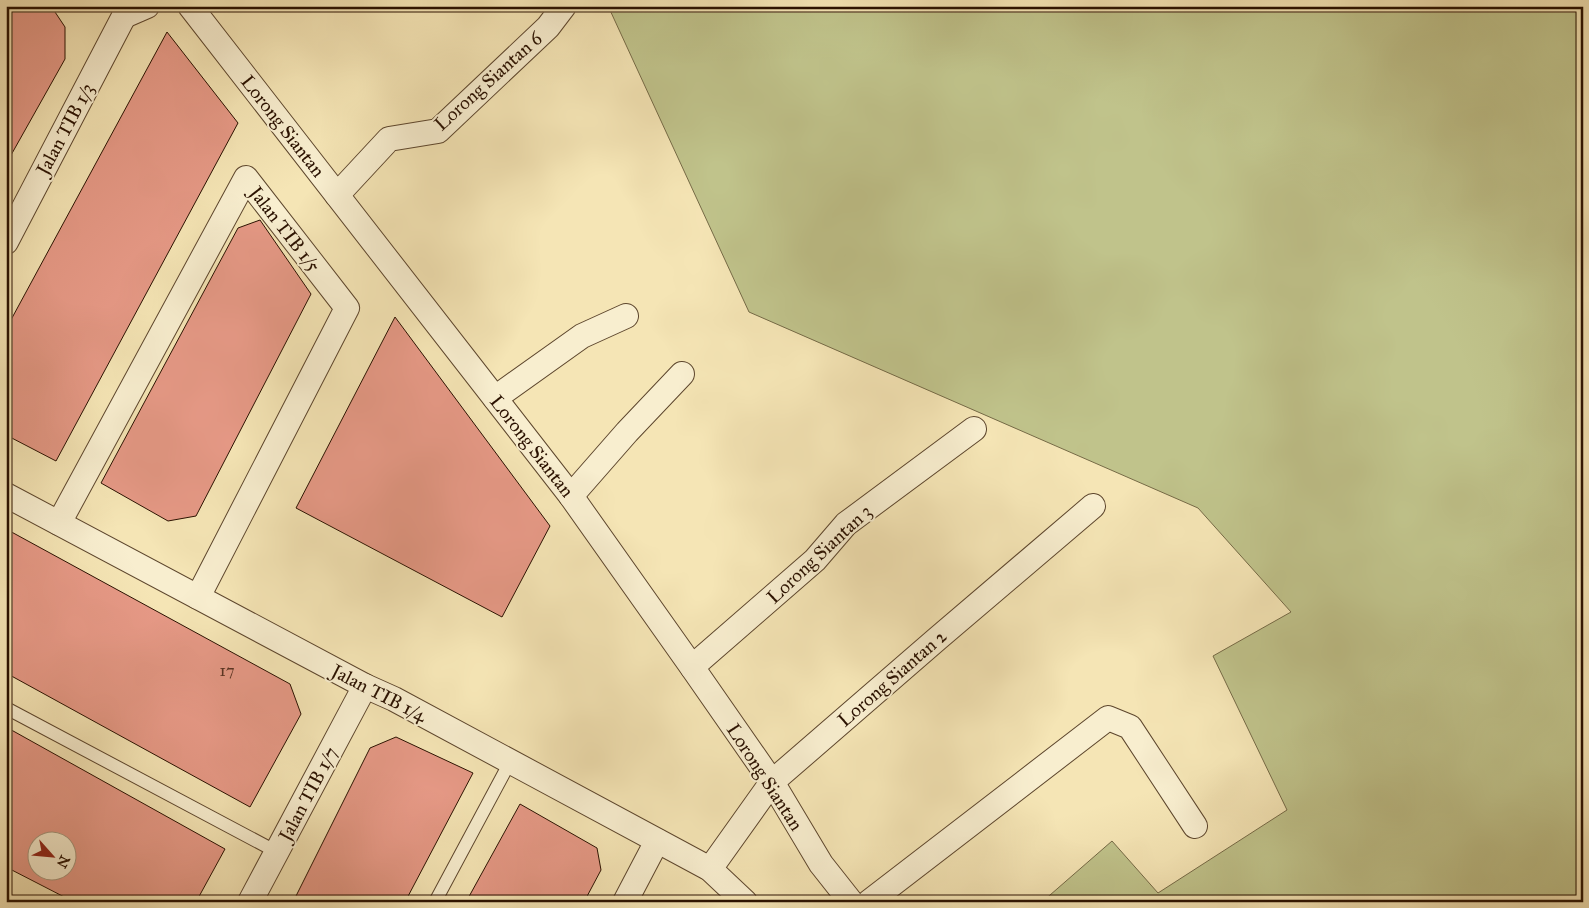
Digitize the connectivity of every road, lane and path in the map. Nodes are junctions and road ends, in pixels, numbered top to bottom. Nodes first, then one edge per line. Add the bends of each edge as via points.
1 (147, 6) edge
2 (190, 6) edge
3 (564, 6) edge
4 (120, 11) edge
5 (337, 195) junction
6 (6, 242) edge
7 (626, 316) dead end
8 (682, 374) dead end
9 (495, 398) junction
10 (974, 429) dead end
11 (6, 495) edge
12 (571, 496) junction
13 (1093, 506) dead end
14 (59, 523) junction
15 (198, 597) junction
16 (692, 667) junction
17 (365, 686) junction
18 (6, 708) edge
19 (510, 762) junction
20 (772, 782) junction
21 (1194, 826) dead end
22 (657, 841) junction
23 (277, 852) junction
24 (710, 869) junction
25 (250, 902) edge
26 (435, 902) edge
27 (625, 902) edge
28 (745, 902) edge
29 (851, 902) edge
30 (869, 902) edge

1 - 4 street
2 - 5 street, Lorong Siantan
3 - 5 street, Lorong Siantan 6 via 548,27 438,131 388,139
4 - 6 street, Jalan TIB 1/3
5 - 9 street, Lorong Siantan
7 - 9 street via 582,336
8 - 12 street
9 - 12 street, Lorong Siantan
10 - 16 street, Lorong Siantan 3 via 846,524 815,560
11 - 14 street, Jalan TIB 1/4
12 - 16 street, Lorong Siantan
13 - 20 street, Lorong Siantan 2
14 - 15 street, Jalan TIB 1/4
14 - 15 street, Jalan TIB 1/5 via 246,178 347,308
15 - 17 street, Jalan TIB 1/4
16 - 20 street, Lorong Siantan
17 - 19 street, Jalan TIB 1/4
17 - 23 street, Jalan TIB 1/7
18 - 23 lane
19 - 22 street, Jalan TIB 1/4
19 - 26 lane
20 - 24 street, Lorong Siantan 2
20 - 29 street, Lorong Siantan via 821,864
21 - 30 street via 1130,727 1108,718
22 - 24 street, Jalan TIB 1/4
22 - 27 street
23 - 25 street, Jalan TIB 1/7
24 - 28 street, Jalan TIB 1/4

